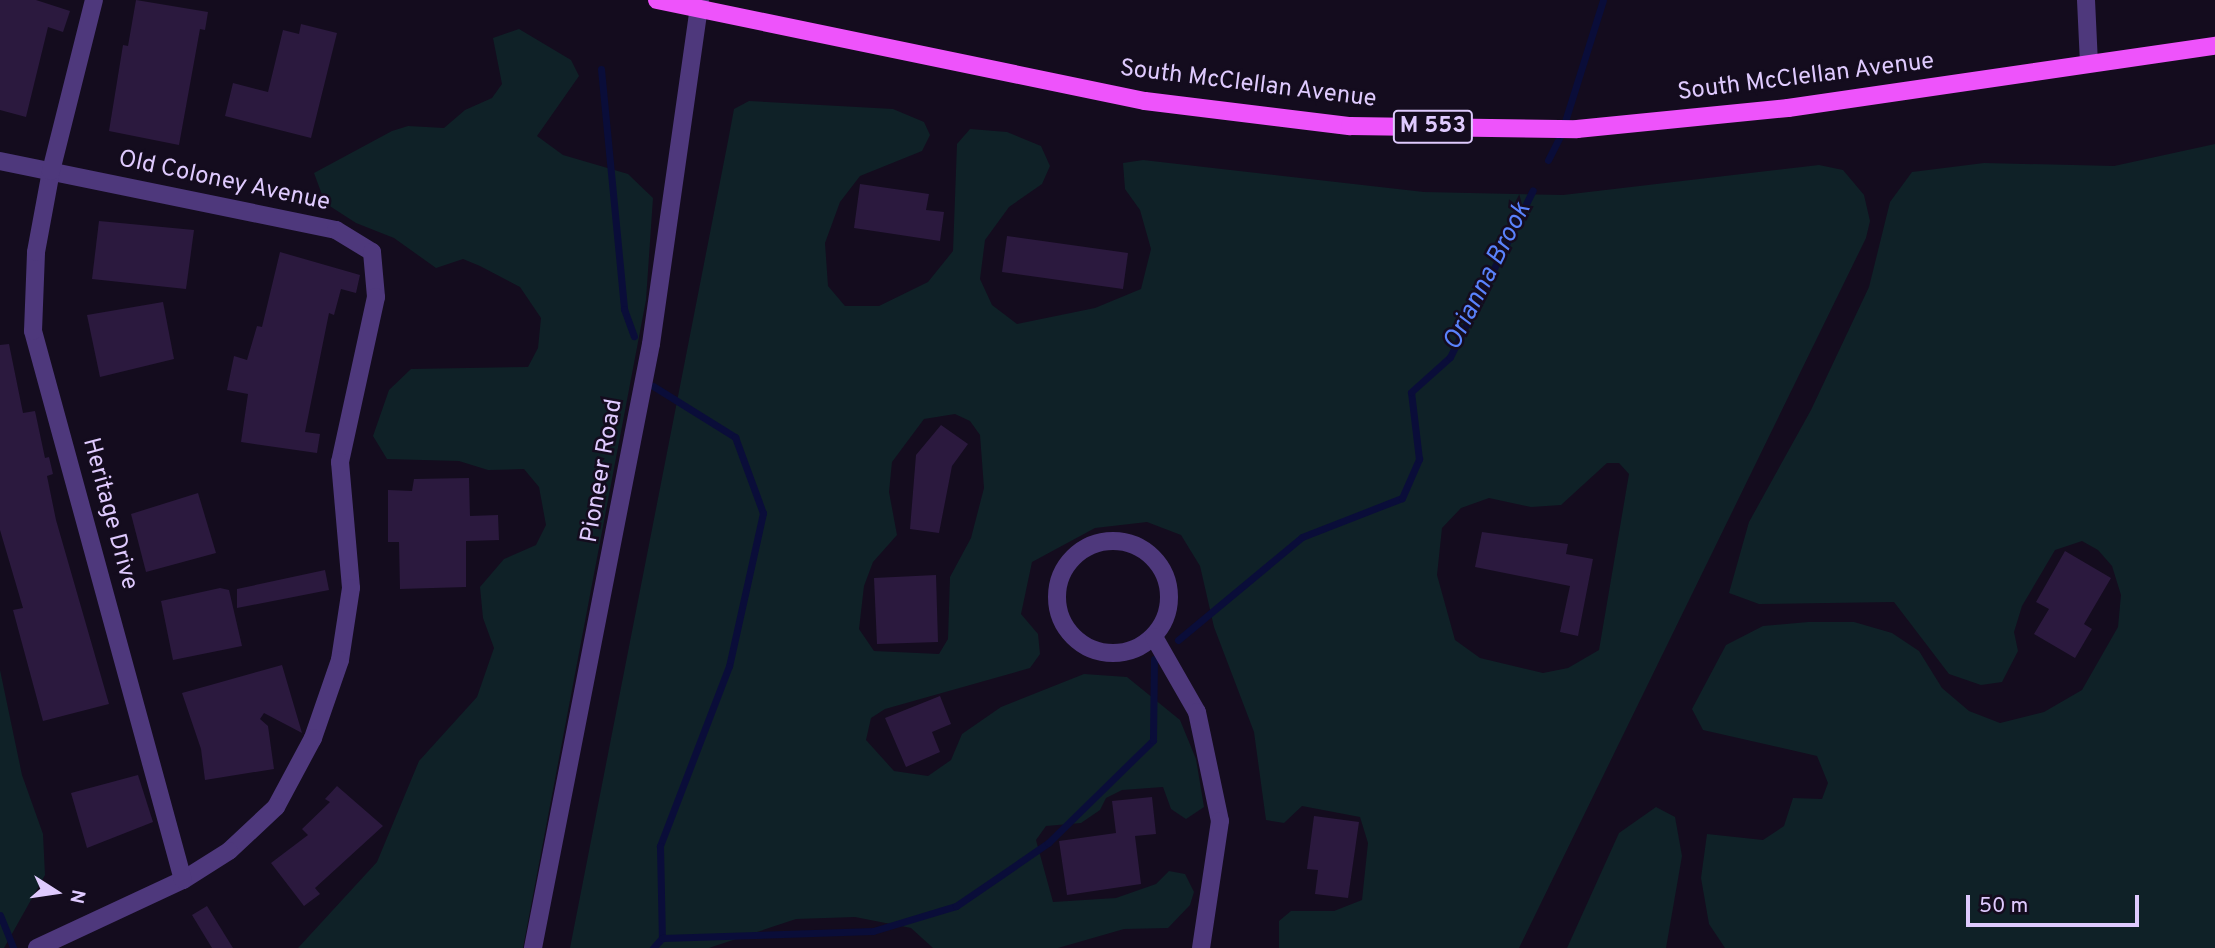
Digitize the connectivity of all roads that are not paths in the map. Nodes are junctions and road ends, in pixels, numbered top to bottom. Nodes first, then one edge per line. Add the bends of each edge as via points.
1 (94, 0) edge
2 (657, 0) edge
3 (2086, 0) edge
4 (700, 5) edge
5 (2215, 46) edge
6 (2089, 63) junction
7 (0, 160) edge
8 (51, 171) junction
9 (1154, 637) junction
10 (183, 880) junction
11 (37, 948) edge
12 (533, 948) edge
13 (1201, 948) edge

1 - 8 street, Heritage Drive
2 - 4 main road, South McClellan Avenue / M 553
3 - 6 street
4 - 6 main road, South McClellan Avenue / M 553 via 1145,101 1350,126 1577,129 1788,108
4 - 12 street, Pioneer Road via 639,409
5 - 6 main road, South McClellan Avenue / M 553
7 - 8 street, Old Coloney Avenue
8 - 10 street, Heritage Drive via 36,252 33,331
8 - 10 street, Old Coloney Avenue via 337,230 372,253 376,297 340,463 351,588 340,660 313,738 276,807 229,850
9 - 9 street via 1169,605 1163,570 1152,556 1137,546 1102,542 1070,561 1057,596 1069,632 1083,645 1120,654
9 - 13 street via 1197,712 1220,821 1213,892
10 - 11 street

